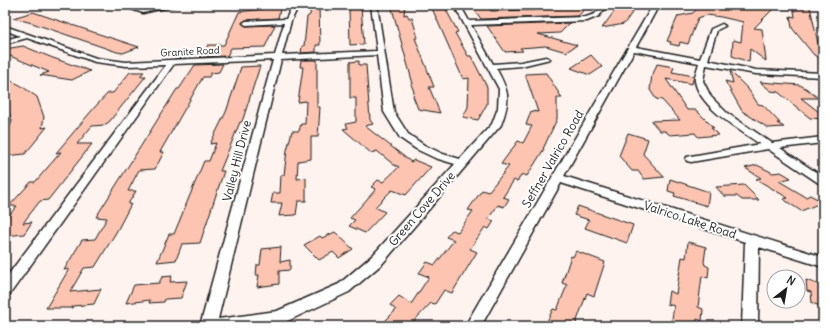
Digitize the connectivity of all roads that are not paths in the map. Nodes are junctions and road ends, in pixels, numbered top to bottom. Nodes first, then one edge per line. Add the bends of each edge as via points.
1 (122, 5) edge
2 (174, 5) edge
3 (296, 5) edge
4 (374, 5) edge
5 (457, 5) edge
6 (605, 5) edge
7 (656, 5) edge
8 (288, 21) junction
9 (246, 23) dead end
10 (468, 24) junction
11 (722, 26) dead end
12 (5, 28) edge
13 (26, 36) junction
14 (5, 42) edge
15 (631, 48) junction
16 (381, 52) junction
17 (278, 57) junction
18 (546, 59) dead end
19 (171, 62) junction
20 (702, 62) junction
21 (492, 66) junction
22 (823, 75) edge
23 (823, 140) edge
24 (769, 146) junction
25 (691, 159) dead end
26 (463, 163) junction
27 (557, 178) junction
28 (823, 182) edge
29 (752, 240) junction
30 (823, 262) edge
31 (5, 290) edge
32 (208, 326) edge
33 (217, 326) edge
34 (473, 326) edge
35 (750, 326) edge

1 - 2 street via 143,11
3 - 8 street, Valley Hill Drive
4 - 16 street
5 - 10 street, Green Cove Drive
6 - 10 street via 597,15 587,19
7 - 15 street, Seffner Valrico Road
8 - 9 street
8 - 17 street, Valley Hill Drive
10 - 21 street, Green Cove Drive
11 - 20 street via 714,29
12 - 13 street, Granite Road
13 - 14 street
13 - 19 street, Granite Road via 95,60 126,64
15 - 20 street
15 - 27 street, Seffner Valrico Road
16 - 17 street, Granite Road
16 - 26 street via 389,112 404,136 432,153
17 - 19 street, Granite Road
17 - 32 street, Valley Hill Drive
18 - 21 street
19 - 31 street
20 - 22 street via 756,72
20 - 24 street via 699,81 707,98 724,115
21 - 26 street, Green Cove Drive via 503,89 503,108 496,125
23 - 24 street
24 - 25 street
24 - 28 street
26 - 33 street, Green Cove Drive via 378,259 344,288 279,318
27 - 29 street, Valrico Lake Road
27 - 34 street, Seffner Valrico Road
29 - 30 street, Valrico Lake Road
29 - 35 street

